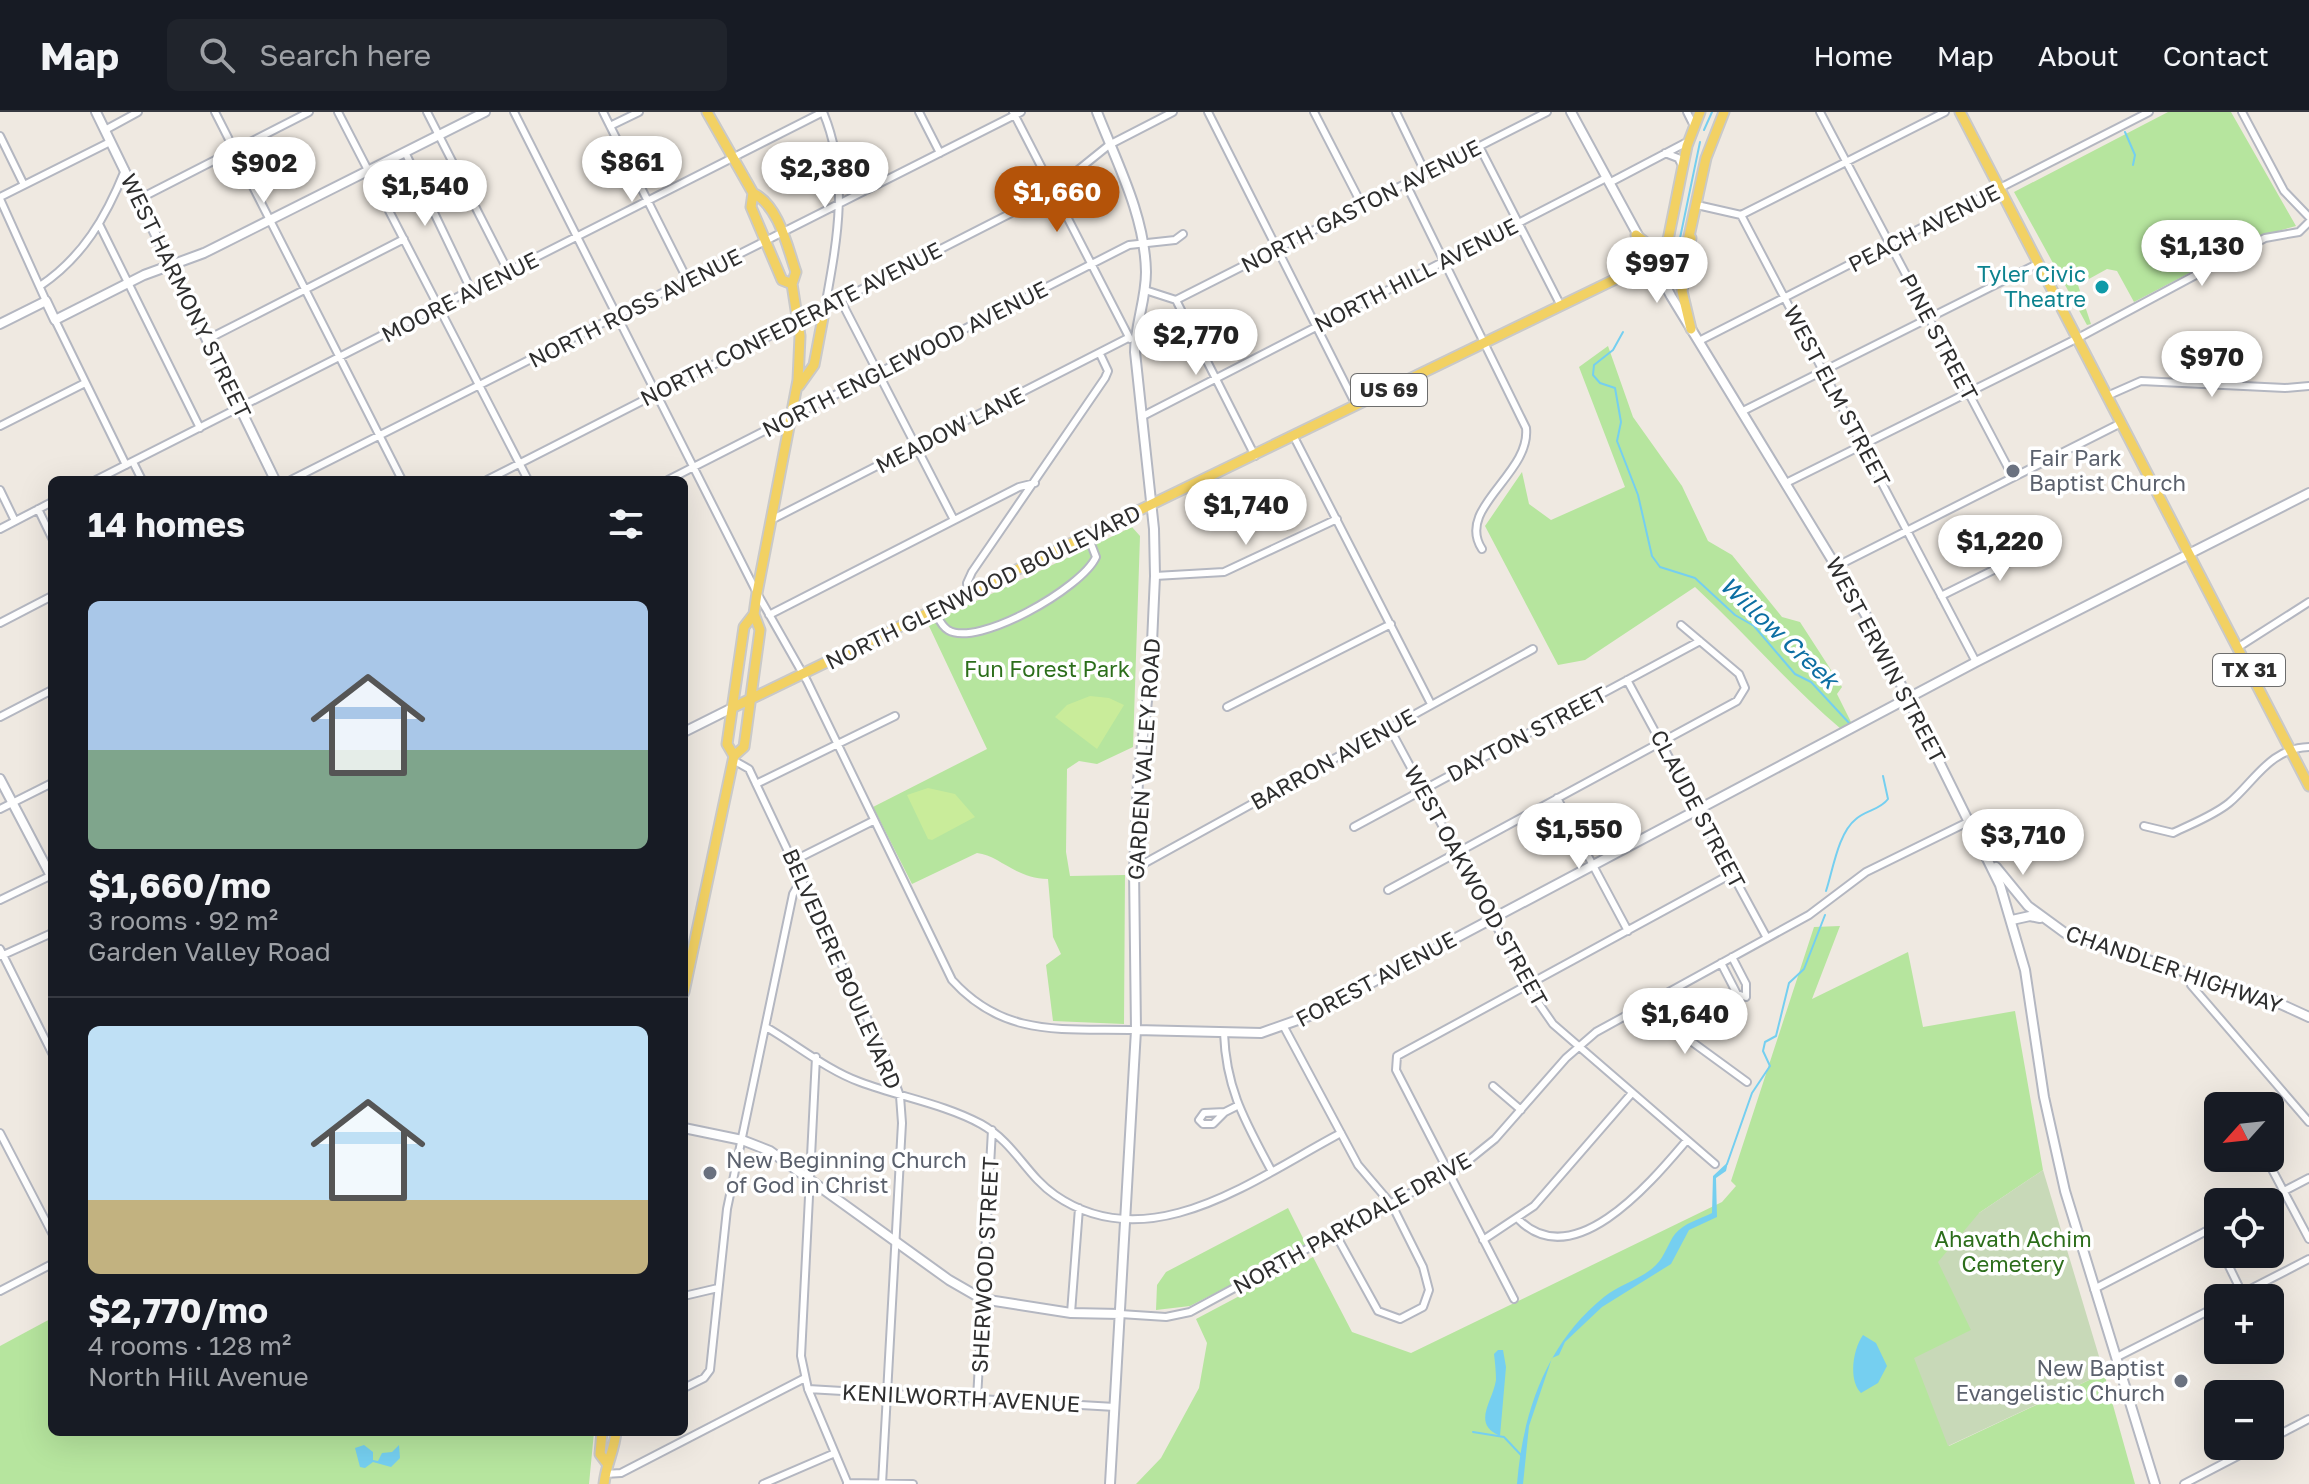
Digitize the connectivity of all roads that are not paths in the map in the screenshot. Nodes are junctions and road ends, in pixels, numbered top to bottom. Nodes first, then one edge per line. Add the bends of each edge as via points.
1 (96, 112) edge
2 (138, 112) edge
3 (215, 112) edge
4 (309, 112) edge
5 (338, 112) edge
6 (427, 112) edge
7 (485, 112) edge
8 (514, 112) edge
9 (603, 112) edge
10 (639, 112) edge
11 (707, 112) edge
12 (823, 112) edge
13 (919, 112) edge
14 (1097, 112) edge
15 (1173, 112) edge
16 (1208, 112) edge
17 (1314, 112) edge
18 (1396, 112) edge
19 (1547, 112) edge
20 (1571, 112) edge
21 (1687, 112) edge
22 (1700, 112) edge
23 (1724, 112) edge
24 (1820, 112) edge
25 (1945, 112) edge
26 (1960, 112) edge
27 (2149, 112) edge
28 (2242, 112) edge
29 (1016, 113) edge
30 (1164, 114) edge
31 (610, 126) junction
32 (105, 130) junction
33 (1691, 133) junction
34 (438, 135) junction
35 (0, 136) edge
36 (1711, 140) junction
37 (110, 142) junction
38 (1109, 145) junction
39 (1479, 146) junction
40 (235, 150) junction
41 (405, 152) junction
42 (940, 153) junction
43 (1665, 153) junction
44 (733, 157) junction
45 (1848, 162) junction
46 (1682, 165) junction
47 (125, 170) junction
48 (368, 170) junction
49 (1426, 174) junction
50 (1607, 180) junction
51 (1406, 184) junction
52 (24, 185) junction
53 (2000, 190) junction
54 (1052, 191) junction
55 (753, 193) junction
56 (0, 198) edge
57 (139, 199) junction
58 (647, 201) junction
59 (841, 204) junction
60 (1362, 205) junction
61 (1697, 205) junction
62 (1741, 215) junction
63 (270, 220) junction
64 (2309, 220) edge
65 (1517, 223) junction
66 (99, 224) junction
67 (782, 232) junction
68 (1692, 233) junction
69 (1183, 234) dead end
70 (1636, 235) junction
71 (578, 237) junction
72 (404, 239) junction
73 (767, 240) junction
74 (1144, 242) junction
75 (1664, 245) junction
76 (1891, 245) junction
77 (1278, 248) junction
78 (1446, 260) junction
79 (1650, 261) junction
80 (2039, 263) junction
81 (171, 265) junction
82 (1090, 266) junction
83 (509, 273) junction
84 (688, 281) junction
85 (128, 282) junction
86 (792, 284) junction
87 (40, 286) junction
88 (306, 289) junction
89 (1145, 290) junction
90 (472, 292) junction
91 (1785, 298) junction
92 (840, 299) junction
93 (1176, 300) junction
94 (46, 301) junction
95 (1561, 306) junction
96 (825, 307) junction
97 (439, 309) junction
98 (617, 316) junction
99 (1929, 318) junction
100 (55, 320) junction
101 (798, 321) junction
102 (0, 324) edge
103 (1317, 327) junction
104 (1691, 329) junction
105 (2078, 338) junction
106 (208, 339) junction
107 (1131, 339) junction
108 (1699, 341) junction
109 (1486, 343) junction
110 (1100, 354) junction
111 (341, 358) junction
112 (1824, 371) junction
113 (879, 373) junction
114 (1214, 379) junction
115 (85, 383) junction
116 (2309, 386) edge
117 (480, 387) junction
118 (796, 389) junction
119 (1968, 392) junction
120 (656, 393) junction
121 (2107, 396) junction
122 (1357, 406) junction
123 (240, 409) junction
124 (1743, 411) junction
125 (792, 417) junction
126 (1141, 417) junction
127 (2121, 423) junction
128 (0, 426) edge
129 (200, 428) junction
130 (380, 437) junction
131 (1294, 437) junction
132 (1862, 444) junction
133 (917, 447) junction
134 (1255, 456) junction
135 (519, 463) junction
136 (130, 464) junction
137 (694, 467) junction
138 (104, 476) edge
139 (139, 476) edge
140 (273, 476) edge
141 (299, 476) edge
142 (400, 476) edge
143 (495, 476) edge
144 (526, 476) edge
145 (676, 476) edge
146 (2013, 477) junction
147 (1035, 483) junction
148 (1786, 483) junction
149 (0, 490) edge
150 (2309, 493) edge
151 (48, 504) edge
152 (1150, 507) junction
153 (38, 509) junction
154 (1337, 519) junction
155 (771, 520) junction
156 (954, 520) junction
157 (15, 521) junction
158 (0, 529) edge
159 (48, 530) edge
160 (1907, 530) junction
161 (1088, 536) junction
162 (2046, 544) dead end
163 (1482, 549) dead end
164 (2188, 555) junction
165 (1837, 566) junction
166 (1155, 576) junction
167 (757, 593) junction
168 (968, 594) junction
169 (1941, 596) junction
170 (48, 598) edge
171 (2309, 602) edge
172 (934, 610) junction
173 (754, 614) junction
174 (769, 615) junction
175 (0, 623) edge
176 (1391, 624) junction
177 (1681, 625) dead end
178 (1700, 641) junction
179 (2237, 648) junction
180 (1533, 649) dead end
181 (1976, 662) junction
182 (802, 674) junction
183 (1627, 680) junction
184 (48, 692) edge
185 (752, 697) junction
186 (1909, 699) junction
187 (1431, 704) junction
188 (734, 707) junction
189 (1227, 707) dead end
190 (895, 716) dead end
191 (0, 717) edge
192 (1389, 727) junction
193 (688, 730) edge
194 (1662, 742) junction
195 (838, 745) junction
196 (2309, 747) edge
197 (2290, 750) junction
198 (734, 758) junction
199 (0, 779) edge
200 (756, 784) junction
201 (48, 785) edge
202 (2309, 786) edge
203 (1423, 789) junction
204 (1557, 798) junction
205 (12, 803) junction
206 (1698, 807) junction
207 (0, 809) edge
208 (873, 821) junction
209 (1970, 821) junction
210 (2144, 826) dead end
211 (1354, 827) dead end
212 (1456, 852) junction
213 (1985, 852) junction
214 (793, 861) junction
215 (1592, 864) junction
216 (48, 869) edge
217 (1134, 869) junction
218 (1733, 873) junction
219 (48, 878) edge
220 (801, 880) junction
221 (1388, 890) dead end
222 (0, 900) edge
223 (1492, 918) junction
224 (2041, 918) junction
225 (2012, 920) junction
226 (1628, 931) junction
227 (48, 935) edge
228 (1767, 938) junction
229 (1, 954) edge
230 (688, 954) edge
231 (1732, 957) junction
232 (1721, 963) junction
233 (2189, 974) junction
234 (1528, 984) junction
235 (1660, 996) junction
236 (2309, 1017) edge
237 (766, 1027) junction
238 (1284, 1027) junction
239 (1136, 1030) junction
240 (1224, 1033) junction
241 (48, 1044) edge
242 (1578, 1046) junction
243 (816, 1057) junction
244 (1747, 1082) dead end
245 (1493, 1086) dead end
246 (1632, 1093) junction
247 (900, 1096) junction
248 (1237, 1106) junction
249 (1521, 1110) junction
250 (1225, 1112) dead end
251 (2309, 1122) edge
252 (688, 1129) edge
253 (992, 1130) junction
254 (0, 1133) edge
255 (1341, 1133) junction
256 (742, 1140) junction
257 (1687, 1140) junction
258 (1715, 1164) dead end
259 (1271, 1170) junction
260 (2274, 1172) edge
261 (1449, 1174) junction
262 (809, 1177) junction
263 (2309, 1178) edge
264 (2285, 1190) junction
265 (1392, 1205) junction
266 (1079, 1208) junction
267 (1518, 1219) junction
268 (1126, 1220) junction
269 (48, 1225) edge
270 (2204, 1232) edge
271 (1336, 1235) junction
272 (2309, 1239) edge
273 (895, 1240) junction
274 (1483, 1240) junction
275 (2309, 1259) edge
276 (48, 1266) edge
277 (2260, 1284) edge
278 (718, 1288) junction
279 (2094, 1289) junction
280 (0, 1291) edge
281 (688, 1295) edge
282 (982, 1299) junction
283 (1514, 1299) dead end
284 (1071, 1313) junction
285 (2204, 1313) edge
286 (1120, 1314) junction
287 (2117, 1357) junction
288 (805, 1378) junction
289 (688, 1385) edge
290 (808, 1389) junction
291 (886, 1393) junction
292 (977, 1399) junction
293 (1115, 1407) junction
294 (2309, 1419) edge
295 (2284, 1432) edge
296 (602, 1436) edge
297 (615, 1436) edge
298 (835, 1453) junction
299 (2230, 1460) edge
300 (606, 1462) junction
301 (604, 1479) edge
302 (847, 1483) edge
303 (882, 1483) edge
304 (763, 1484) edge
305 (913, 1484) edge
306 (1110, 1484) edge
307 (2155, 1484) edge
308 (2184, 1484) edge

1 - 32 street, WEST HARMONY STREET
2 - 32 street
3 - 40 street
4 - 40 street
5 - 48 street
6 - 34 street
7 - 34 street
8 - 71 street, FOREST AVENUE
9 - 31 street
10 - 31 street
11 - 44 main road
12 - 44 street, MOORE AVENUE
12 - 59 street via 836,153
13 - 42 street
14 - 38 street
15 - 30 street, NORTH CONFEDERATE AVENUE
16 - 77 street
17 - 60 street
18 - 49 street
19 - 39 street, NORTH GASTON AVENUE
20 - 50 street, WEST ERWIN STREET
21 - 33 street
22 - 33 main road
23 - 36 main road
24 - 45 street, PINE STREET
25 - 45 street
26 - 53 main road, TX 31
27 - 53 street, PEACH AVENUE
28 - 64 street via 2288,197
29 - 42 street, NORTH ROSS AVENUE
29 - 54 street, GARDEN VALLEY ROAD
30 - 38 street, NORTH CONFEDERATE AVENUE
31 - 58 street
32 - 37 street, WEST HARMONY STREET
33 - 36 main road
33 - 43 street, NORTH HILL AVENUE
33 - 46 main road
34 - 41 street
34 - 83 street
35 - 52 street
36 - 61 main road
37 - 47 street, WEST HARMONY STREET
37 - 52 street
38 - 54 street, NORTH CONFEDERATE AVENUE
38 - 74 street
39 - 49 street, NORTH GASTON AVENUE
39 - 65 street
40 - 57 street
40 - 63 street
41 - 48 street
41 - 90 street
42 - 59 street, NORTH ROSS AVENUE
43 - 46 street
43 - 50 street, NORTH HILL AVENUE
44 - 55 main road
44 - 58 street, MOORE AVENUE
45 - 62 street
45 - 76 street, PINE STREET
46 - 75 main road
47 - 57 street, WEST HARMONY STREET
47 - 66 street
48 - 63 street
48 - 72 street
49 - 51 street, NORTH GASTON AVENUE
50 - 65 street, NORTH HILL AVENUE
50 - 70 street, WEST ERWIN STREET
51 - 60 street, NORTH GASTON AVENUE
51 - 78 street
52 - 56 street
53 - 76 street, PEACH AVENUE
53 - 80 main road, TX 31
54 - 82 street, GARDEN VALLEY ROAD
54 - 92 street, NORTH CONFEDERATE AVENUE
55 - 67 main road via 766,199
55 - 73 main road via 751,207
56 - 87 street
57 - 81 street, WEST HARMONY STREET
58 - 71 street, MOORE AVENUE
58 - 84 street
59 - 67 street, NORTH ROSS AVENUE
59 - 96 street
60 - 77 street, NORTH GASTON AVENUE
61 - 62 street
61 - 68 main road
62 - 91 street, WEST ELM STREET
63 - 81 street
63 - 88 street
64 - 105 street via 2299,232 2267,237
65 - 78 street, NORTH HILL AVENUE
65 - 95 street
66 - 85 street
66 - 87 street via 79,254
67 - 73 street, NORTH ROSS AVENUE
67 - 86 main road via 796,272
68 - 79 main road, US 69 via 1684,245
68 - 104 main road via 1682,291
69 - 74 street, NORTH ENGLEWOOD AVENUE via 1175,240
70 - 75 main road via 1650,246
70 - 79 street, WEST ERWIN STREET
71 - 83 street, MOORE AVENUE
71 - 98 street, FOREST AVENUE
72 - 88 street
72 - 97 street
73 - 84 street, NORTH ROSS AVENUE
73 - 86 main road via 782,280
74 - 82 street, NORTH ENGLEWOOD AVENUE
74 - 89 street
75 - 79 main road, US 69
76 - 91 street, PEACH AVENUE
76 - 99 street, PINE STREET
77 - 93 street, NORTH GASTON AVENUE
77 - 103 street
78 - 103 street, NORTH HILL AVENUE
78 - 109 street
79 - 95 main road, NORTH GLENWOOD BOULEVARD / US 69
79 - 104 street, WEST ERWIN STREET
80 - 99 street
80 - 105 main road, TX 31
81 - 85 street
81 - 106 street, WEST HARMONY STREET
82 - 107 street, GARDEN VALLEY ROAD
82 - 113 street, NORTH ENGLEWOOD AVENUE
83 - 90 street, MOORE AVENUE
84 - 98 street, NORTH ROSS AVENUE
85 - 100 street
85 - 129 street
86 - 101 main road
87 - 94 street
88 - 106 street
88 - 111 street
89 - 93 street
89 - 107 street
90 - 97 street, MOORE AVENUE
91 - 108 street, PEACH AVENUE
91 - 112 street, WEST ELM STREET
92 - 96 street, NORTH CONFEDERATE AVENUE
92 - 113 street
93 - 114 street
94 - 100 street
94 - 102 street
95 - 109 main road, NORTH GLENWOOD BOULEVARD / US 69
96 - 101 street, NORTH CONFEDERATE AVENUE
96 - 118 main road via 814,365
97 - 111 street, MOORE AVENUE
97 - 117 street
98 - 117 street, NORTH ROSS AVENUE
98 - 120 street, FOREST AVENUE
99 - 112 street
99 - 119 street, PINE STREET
100 - 115 street
101 - 118 main road
101 - 120 street, NORTH CONFEDERATE AVENUE
103 - 114 street, NORTH HILL AVENUE
103 - 122 street
104 - 108 street, WEST ERWIN STREET
105 - 119 street
105 - 121 main road, TX 31
106 - 123 street, WEST HARMONY STREET
107 - 110 street, MEADOW LANE
107 - 126 street, GARDEN VALLEY ROAD
108 - 124 street, WEST ERWIN STREET
109 - 122 main road, NORTH GLENWOOD BOULEVARD / US 69
109 - 163 street via 1527,437 1522,455 1477,519 1475,534
110 - 133 street, MEADOW LANE
110 - 147 street via 1108,371 1105,378
111 - 123 street, MOORE AVENUE
111 - 130 street
112 - 124 street
112 - 132 street, WEST ELM STREET
113 - 125 street, NORTH ENGLEWOOD AVENUE
113 - 133 street
114 - 126 street, NORTH HILL AVENUE
114 - 134 street
115 - 128 street
115 - 136 street
116 - 121 street via 2136,381
117 - 130 street, NORTH ROSS AVENUE
117 - 135 street
118 - 125 main road
119 - 132 street
119 - 146 street, PINE STREET
120 - 135 street, NORTH CONFEDERATE AVENUE
120 - 137 street, FOREST AVENUE
121 - 127 main road, TX 31
122 - 131 main road, NORTH GLENWOOD BOULEVARD / US 69
123 - 129 street, MOORE AVENUE
123 - 140 street, WEST HARMONY STREET
124 - 148 street, WEST ERWIN STREET
125 - 137 street, NORTH ENGLEWOOD AVENUE
125 - 155 main road
126 - 152 street, GARDEN VALLEY ROAD
127 - 146 street
127 - 164 main road, TX 31
129 - 136 street, MOORE AVENUE
130 - 141 street, NORTH ROSS AVENUE
130 - 142 street
131 - 134 main road, NORTH GLENWOOD BOULEVARD / US 69
131 - 154 street
132 - 148 street
132 - 160 street, WEST ELM STREET
133 - 155 street, MEADOW LANE
133 - 156 street
134 - 152 main road, NORTH GLENWOOD BOULEVARD / US 69
135 - 143 street, NORTH CONFEDERATE AVENUE
135 - 144 street
136 - 138 street, MOORE AVENUE
136 - 139 street
137 - 145 street, NORTH ENGLEWOOD AVENUE
137 - 167 street, FOREST AVENUE
146 - 160 street
147 - 156 street
147 - 168 street via 972,572
148 - 165 street, WEST ERWIN STREET
149 - 157 street
150 - 164 street, FOREST AVENUE
151 - 153 street
152 - 161 main road, NORTH GLENWOOD BOULEVARD / US 69
152 - 166 street, GARDEN VALLEY ROAD
153 - 157 street
153 - 159 street
154 - 166 street via 1224,572
154 - 176 street
155 - 167 main road
156 - 174 street
157 - 158 street
160 - 165 street
160 - 169 street, WEST ELM STREET
161 - 168 main road, NORTH GLENWOOD BOULEVARD / US 69
161 - 172 street via 1096,557 1089,569 1041,606 957,633 944,627
162 - 169 street
164 - 179 main road, TX 31
164 - 181 street, FOREST AVENUE
165 - 186 street, WEST ERWIN STREET
166 - 217 street, GARDEN VALLEY ROAD
167 - 173 main road
167 - 174 street, FOREST AVENUE
168 - 172 main road, NORTH GLENWOOD BOULEVARD / US 69
169 - 181 street, WEST ELM STREET
170 - 175 street
171 - 179 street
172 - 182 main road, NORTH GLENWOOD BOULEVARD / US 69
173 - 185 main road via 760,630
173 - 188 main road via 744,627
174 - 182 street, FOREST AVENUE
176 - 187 street
176 - 189 street
177 - 178 street
178 - 183 street, DAYTON STREET
178 - 194 street via 1739,674 1744,695
179 - 197 main road, TX 31
180 - 187 street, BARRON AVENUE
181 - 186 street, FOREST AVENUE
182 - 185 main road, NORTH GLENWOOD BOULEVARD / US 69
182 - 195 street, FOREST AVENUE
183 - 194 street, CLAUDE STREET
183 - 203 street, DAYTON STREET
184 - 191 street
185 - 188 main road, NORTH GLENWOOD BOULEVARD / US 69
185 - 198 main road via 744,747
186 - 206 street, FOREST AVENUE
186 - 209 street, WEST ERWIN STREET
187 - 192 street, BARRON AVENUE
188 - 193 street, NORTH GLENWOOD BOULEVARD
188 - 198 main road via 727,744
190 - 195 street
192 - 203 street, WEST OAKWOOD STREET
192 - 217 street, BARRON AVENUE
194 - 204 street
194 - 206 street, CLAUDE STREET
195 - 200 street
195 - 208 street, FOREST AVENUE
196 - 197 street
197 - 202 main road, TX 31
197 - 210 street via 2265,764 2212,814 2171,834
198 - 200 street, BELVEDERE BOULEVARD via 747,766
198 - 230 main road
199 - 205 street
200 - 214 street, BELVEDERE BOULEVARD
201 - 205 street
203 - 211 street, DAYTON STREET
203 - 212 street, WEST OAKWOOD STREET
204 - 212 street
204 - 215 street
205 - 207 street
205 - 216 street
206 - 215 street, FOREST AVENUE
206 - 218 street, CLAUDE STREET
208 - 214 street
208 - 239 street, FOREST AVENUE via 945,969 978,1005 1032,1027
209 - 213 street, WEST ERWIN STREET
209 - 228 street, NORTH PARKDALE DRIVE via 1866,872 1809,915
212 - 221 street
212 - 223 street, WEST OAKWOOD STREET
213 - 224 street, CHANDLER HIGHWAY
213 - 225 street, WEST ERWIN STREET
214 - 220 street, BELVEDERE BOULEVARD
215 - 223 street, FOREST AVENUE
215 - 226 street
217 - 239 street, GARDEN VALLEY ROAD
218 - 226 street
218 - 228 street, CLAUDE STREET
219 - 222 street
220 - 237 street via 793,894
220 - 247 street, BELVEDERE BOULEVARD
223 - 234 street, WEST OAKWOOD STREET
223 - 238 street, FOREST AVENUE
224 - 225 street, CHANDLER HIGHWAY
224 - 233 street, CHANDLER HIGHWAY via 2082,940
225 - 279 street, WEST ERWIN STREET via 2055,1151
226 - 234 street
227 - 229 street
228 - 231 street, NORTH PARKDALE DRIVE
229 - 241 street
231 - 232 street, NORTH PARKDALE DRIVE
231 - 232 street via 1746,984 1746,997 1740,998
232 - 235 street, NORTH PARKDALE DRIVE
233 - 236 street, CHANDLER HIGHWAY
233 - 251 street via 2191,985
234 - 242 street, WEST OAKWOOD STREET via 1553,1024
234 - 261 street via 1397,1056 1396,1070
235 - 242 street, NORTH PARKDALE DRIVE
235 - 244 street via 1687,1039
237 - 243 street
237 - 256 street
238 - 240 street, FOREST AVENUE
238 - 255 street
239 - 240 street, FOREST AVENUE
239 - 268 street, GARDEN VALLEY ROAD
240 - 248 street
242 - 246 street, WEST OAKWOOD STREET
242 - 249 street, NORTH PARKDALE DRIVE
243 - 247 street via 840,1073
243 - 262 street
245 - 249 street
246 - 257 street, WEST OAKWOOD STREET
246 - 267 street
247 - 253 street
247 - 273 street, BELVEDERE BOULEVARD
248 - 250 street
248 - 259 street
249 - 261 street, NORTH PARKDALE DRIVE
252 - 256 street, NORTH PARKDALE DRIVE
253 - 266 street via 1042,1184
253 - 282 street, SHERWOOD STREET
254 - 269 street
255 - 259 street
255 - 265 street via 1362,1172
256 - 262 street, NORTH PARKDALE DRIVE
256 - 278 street
257 - 258 street, WEST OAKWOOD STREET
257 - 267 street via 1640,1195 1577,1232 1544,1237
259 - 268 street via 1183,1213
260 - 264 street
261 - 265 street, NORTH PARKDALE DRIVE
261 - 274 street
262 - 273 street, NORTH PARKDALE DRIVE
262 - 288 street via 801,1336
263 - 264 street
264 - 272 street
265 - 271 street, NORTH PARKDALE DRIVE
265 - 271 street via 1429,1281 1426,1302 1409,1316 1390,1318 1374,1307
266 - 268 street
266 - 284 street
267 - 274 street
268 - 286 street, GARDEN VALLEY ROAD
270 - 279 street
271 - 286 street, NORTH PARKDALE DRIVE via 1181,1315
273 - 282 street, NORTH PARKDALE DRIVE
273 - 291 street, BELVEDERE BOULEVARD
274 - 283 street
275 - 277 street
276 - 280 street
278 - 281 street
278 - 289 street via 709,1372
279 - 287 street, WEST ERWIN STREET
282 - 284 street, NORTH PARKDALE DRIVE
282 - 292 street, SHERWOOD STREET
284 - 286 street, NORTH PARKDALE DRIVE
285 - 287 street
286 - 293 street, GARDEN VALLEY ROAD
287 - 307 street, WEST ERWIN STREET
288 - 290 street
288 - 301 street
290 - 291 street, KENILWORTH AVENUE
290 - 298 street
291 - 292 street, KENILWORTH AVENUE
291 - 303 street, BELVEDERE BOULEVARD
292 - 293 street, KENILWORTH AVENUE
293 - 306 street, GARDEN VALLEY ROAD
294 - 295 street
296 - 300 main road via 600,1454
297 - 300 main road
298 - 302 street
298 - 304 street
299 - 308 street
300 - 301 main road
302 - 303 street
303 - 305 street

